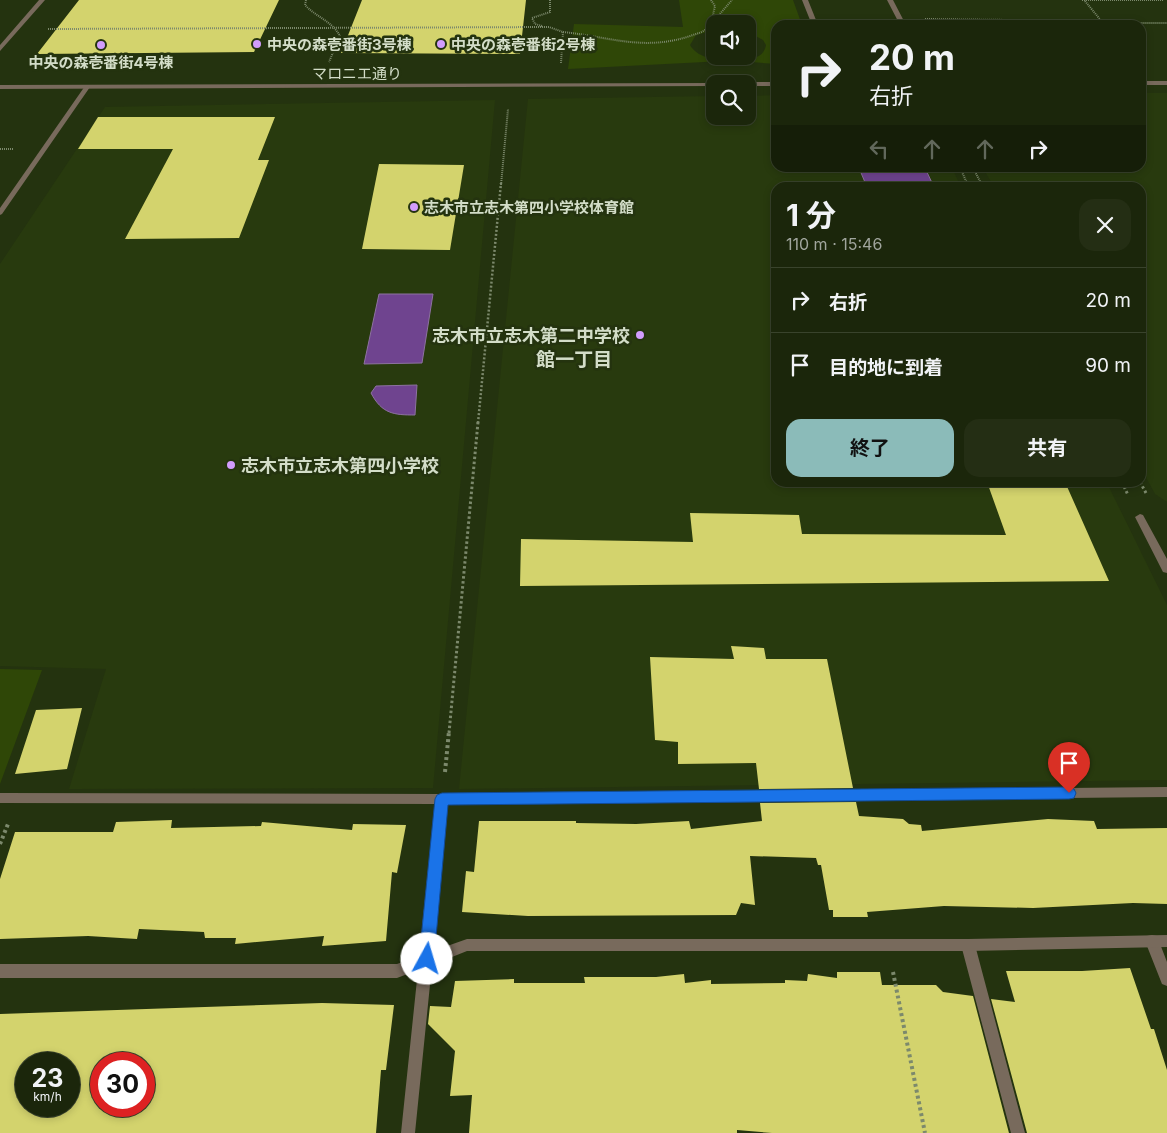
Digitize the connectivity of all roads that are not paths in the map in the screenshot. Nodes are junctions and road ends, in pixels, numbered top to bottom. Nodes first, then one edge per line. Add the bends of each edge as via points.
1 (42, 0) edge
2 (805, 0) edge
3 (890, 0) edge
4 (813, 20) edge
5 (900, 20) edge
6 (0, 49) edge
7 (1146, 83) edge
8 (1167, 83) edge
9 (706, 84) edge
10 (756, 84) edge
11 (771, 84) edge
12 (0, 87) edge
13 (87, 87) junction
14 (0, 213) edge
15 (1140, 517) dead end
16 (1167, 569) edge
17 (1167, 792) edge
18 (0, 798) edge
19 (442, 799) junction
20 (1152, 941) junction
21 (1167, 941) edge
22 (968, 945) junction
23 (427, 959) junction
24 (0, 971) edge
25 (1167, 979) edge
26 (408, 1133) edge
27 (1018, 1133) edge

1 - 6 street
2 - 4 street
3 - 5 street
7 - 8 street
9 - 13 street, マロニエ通り
10 - 11 street
12 - 13 street, マロニエ通り
13 - 14 street
15 - 16 street
17 - 19 street
18 - 19 street
19 - 23 street
20 - 21 street
20 - 22 street
20 - 25 street
22 - 23 street via 467,945
22 - 27 street
23 - 24 street via 397,971
23 - 26 street

